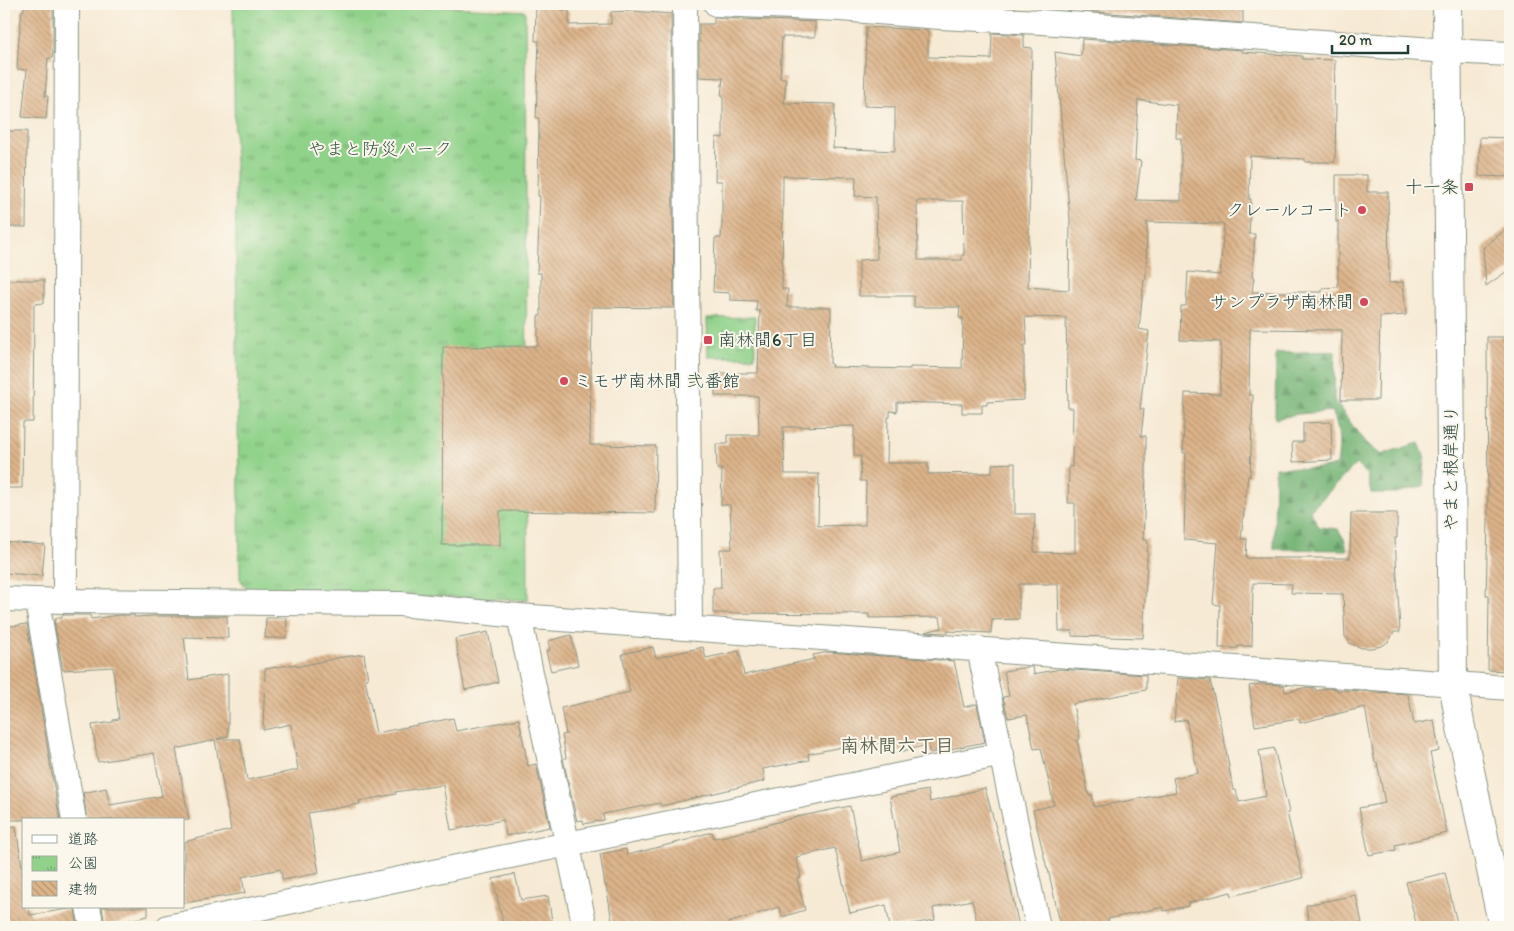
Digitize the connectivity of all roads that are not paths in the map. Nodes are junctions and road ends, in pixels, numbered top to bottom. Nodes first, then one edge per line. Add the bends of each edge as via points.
1 (67, 4) edge
2 (685, 4) edge
3 (716, 4) edge
4 (1447, 4) edge
5 (1448, 51) junction
6 (1510, 54) edge
7 (4, 598) edge
8 (37, 600) junction
9 (65, 601) junction
10 (519, 616) junction
11 (690, 628) junction
12 (980, 649) junction
13 (1453, 683) junction
14 (1510, 688) edge
15 (1002, 754) junction
16 (74, 818) edge
17 (567, 844) junction
18 (88, 908) edge
19 (92, 927) edge
20 (168, 927) edge
21 (585, 927) edge
22 (1038, 927) edge
23 (1503, 927) edge

1 - 9 street
2 - 11 street
3 - 5 street via 840,9
4 - 5 street, やまと根岸通り
5 - 6 street
5 - 13 street, やまと根岸通り
7 - 8 street
8 - 9 street
8 - 16 street
9 - 10 street via 400,604
10 - 11 street
10 - 17 street
11 - 12 street
12 - 13 street
12 - 15 street
13 - 14 street
13 - 23 street, やまと根岸通り
15 - 17 street
15 - 22 street
17 - 20 street
17 - 21 street
18 - 19 street

